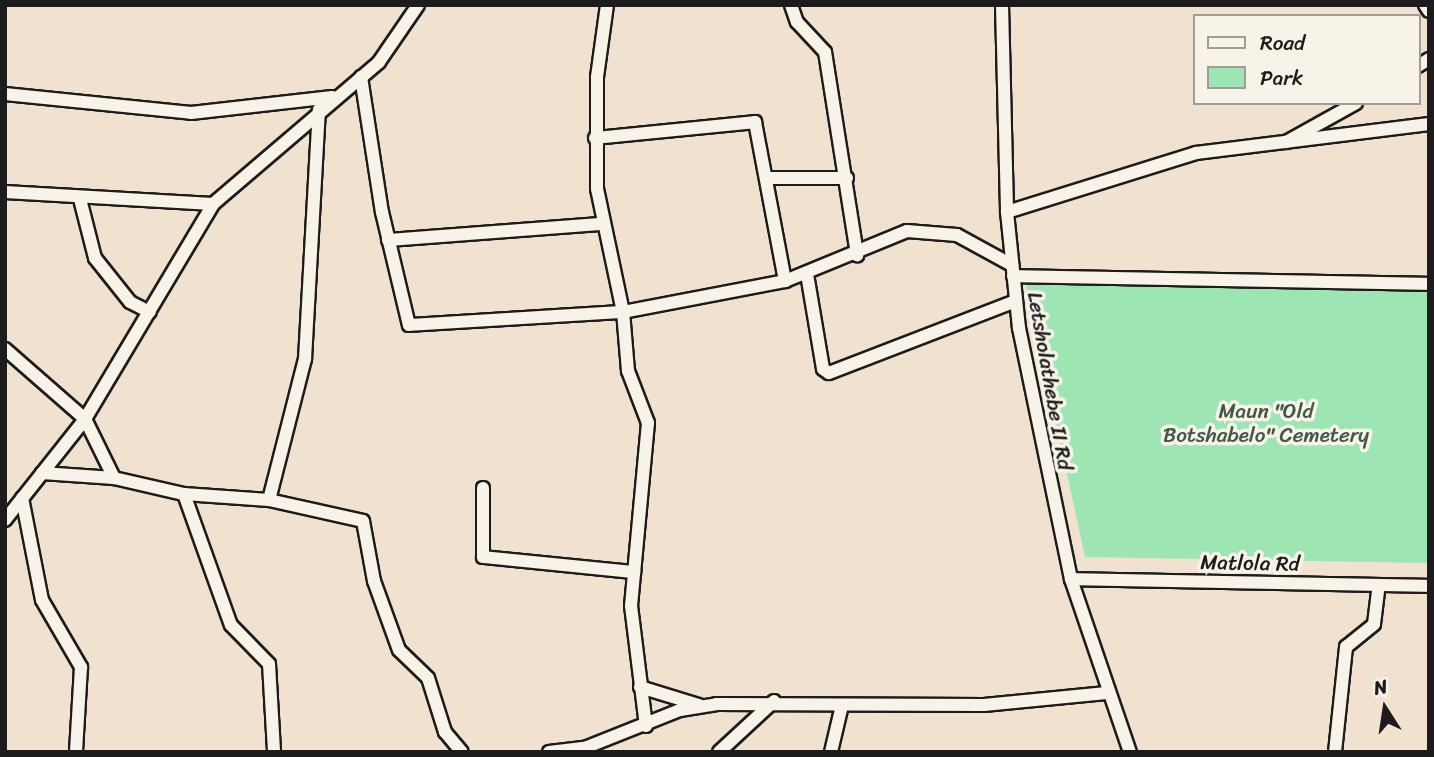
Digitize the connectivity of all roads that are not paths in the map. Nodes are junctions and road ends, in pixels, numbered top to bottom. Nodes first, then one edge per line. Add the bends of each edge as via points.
1 (418, 5) edge
2 (607, 5) edge
3 (791, 5) edge
4 (1002, 5) edge
5 (1424, 5) edge
6 (1429, 11) edge
7 (361, 77) junction
8 (5, 94) edge
9 (334, 97) junction
10 (1352, 105) edge
11 (319, 109) junction
12 (1429, 124) edge
13 (595, 138) junction
14 (1280, 146) junction
15 (768, 178) junction
16 (847, 178) junction
17 (5, 192) edge
18 (80, 199) junction
19 (213, 204) junction
20 (1007, 212) junction
21 (600, 224) junction
22 (388, 240) junction
23 (857, 255) junction
24 (1012, 270) junction
25 (807, 274) junction
26 (785, 281) junction
27 (1429, 284) edge
28 (1016, 301) junction
29 (150, 312) junction
30 (623, 312) junction
31 (5, 349) edge
32 (85, 419) junction
33 (42, 473) junction
34 (114, 478) junction
35 (483, 488) dead end
36 (184, 494) junction
37 (22, 498) junction
38 (269, 500) junction
39 (5, 520) edge
40 (634, 572) junction
41 (1071, 579) junction
42 (1379, 585) junction
43 (1429, 586) edge
44 (639, 687) junction
45 (1106, 693) junction
46 (774, 701) junction
47 (842, 705) junction
48 (703, 706) junction
49 (646, 726) junction
50 (585, 749) edge
51 (76, 752) edge
52 (274, 752) edge
53 (462, 752) edge
54 (549, 752) edge
55 (719, 752) edge
56 (831, 752) edge
57 (1130, 752) edge
58 (1335, 752) edge

1 - 7 street
2 - 13 street
3 - 16 street via 797,22 825,52
4 - 20 street, Letsholathebe II Rd
5 - 6 street
7 - 9 street
7 - 22 street
8 - 9 street via 191,113
9 - 11 street
10 - 14 street
11 - 19 street
11 - 38 street via 305,359
12 - 14 street
13 - 15 street via 751,120 760,132
13 - 21 street
14 - 20 street via 1176,158
15 - 16 street
15 - 26 street
16 - 23 street
17 - 18 street
18 - 19 street
18 - 29 street via 95,258 130,302
19 - 29 street
20 - 24 street, Letsholathebe II Rd
21 - 22 street
21 - 30 street
22 - 30 street via 410,325
23 - 24 street via 894,234 940,230
23 - 25 street
24 - 27 street
24 - 28 street, Letsholathebe II Rd
25 - 26 street
25 - 28 street via 822,369 829,373
26 - 30 street
28 - 41 street, Letsholathebe II Rd
29 - 32 street
30 - 40 street via 628,371 648,423
31 - 32 street
32 - 33 street
32 - 34 street
33 - 34 street
33 - 37 street
34 - 36 street
35 - 40 street via 483,558
36 - 38 street
36 - 52 street via 232,625 269,664
37 - 39 street
37 - 51 street via 42,600 80,667
38 - 53 street via 363,521 374,581 399,650 428,678 445,732
40 - 44 street via 631,641
41 - 42 street, Matlola Rd
41 - 45 street, Letsholathebe II Rd
42 - 43 street, Matlola Rd
42 - 58 street via 1374,624 1346,648
44 - 48 street
44 - 49 street
45 - 47 street via 984,705
45 - 57 street, Letsholathebe II Rd
46 - 47 street
46 - 48 street
46 - 55 street
47 - 56 street
48 - 49 street
49 - 50 street
50 - 54 street

